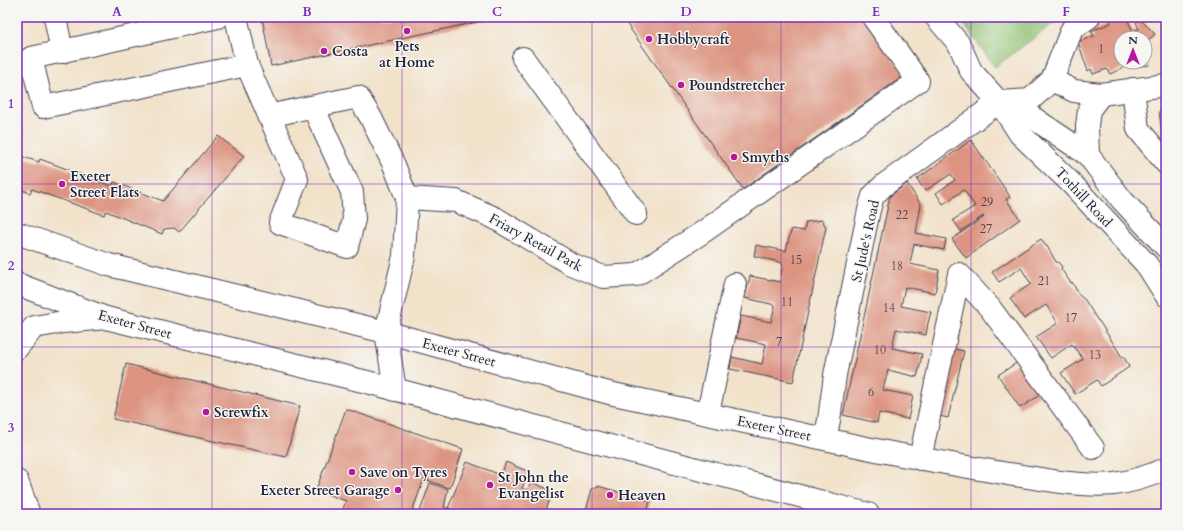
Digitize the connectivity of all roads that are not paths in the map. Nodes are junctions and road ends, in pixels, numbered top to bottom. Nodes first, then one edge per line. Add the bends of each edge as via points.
1 (55, 17) edge
2 (218, 17) edge
3 (236, 17) edge
4 (873, 17) edge
5 (936, 17) edge
6 (1089, 17) edge
7 (62, 52) junction
8 (523, 58) dead end
9 (247, 65) junction
10 (1052, 80) junction
11 (1166, 85) edge
12 (1133, 89) junction
13 (1101, 94) junction
14 (998, 102) junction
15 (313, 107) junction
16 (268, 116) junction
17 (1088, 155) junction
18 (1166, 163) edge
19 (407, 198) junction
20 (636, 214) dead end
21 (17, 233) edge
22 (1166, 247) edge
23 (17, 284) edge
24 (735, 284) dead end
25 (1166, 296) edge
26 (106, 318) junction
27 (386, 332) junction
28 (17, 348) edge
29 (395, 390) junction
30 (708, 413) junction
31 (825, 439) junction
32 (1093, 448) dead end
33 (920, 459) junction
34 (1166, 469) edge
35 (17, 481) edge
36 (29, 514) edge
37 (868, 514) edge

1 - 7 main road
2 - 7 main road
3 - 9 main road
4 - 19 main road, Friary Retail Park via 918,81 703,232 636,275 603,277 571,264 495,218 456,202
5 - 14 main road, Tothill Road via 959,44 971,71
6 - 10 main road via 1072,29
7 - 9 main road via 31,58 43,107
8 - 20 main road
9 - 16 main road
10 - 13 main road via 1074,91
10 - 14 main road via 1030,100
11 - 12 main road
12 - 13 main road
12 - 18 main road via 1138,129
13 - 17 main road via 1089,110
14 - 17 main road, Tothill Road via 1026,113
14 - 25 main road, Tothill Road via 1020,134 1071,184 1147,266
14 - 31 main road, St Jude's Road via 884,185 873,196 835,375
15 - 16 main road
15 - 16 main road via 352,192 354,219 347,247 280,223 297,179
15 - 19 main road via 358,97 373,122
17 - 22 main road, Tothill Road via 1122,200
19 - 27 main road via 404,256
21 - 27 main road, Exeter Street via 109,265
23 - 26 main road, Exeter Street
24 - 30 main road
26 - 28 main road via 34,327
26 - 29 main road, Exeter Street
27 - 29 main road
27 - 30 main road, Exeter Street via 609,393
29 - 37 main road, Exeter Street
30 - 31 main road, Exeter Street
31 - 33 main road, Exeter Street
32 - 33 main road via 990,308 959,274
33 - 34 main road, Exeter Street via 1086,485 1130,482
35 - 36 main road

